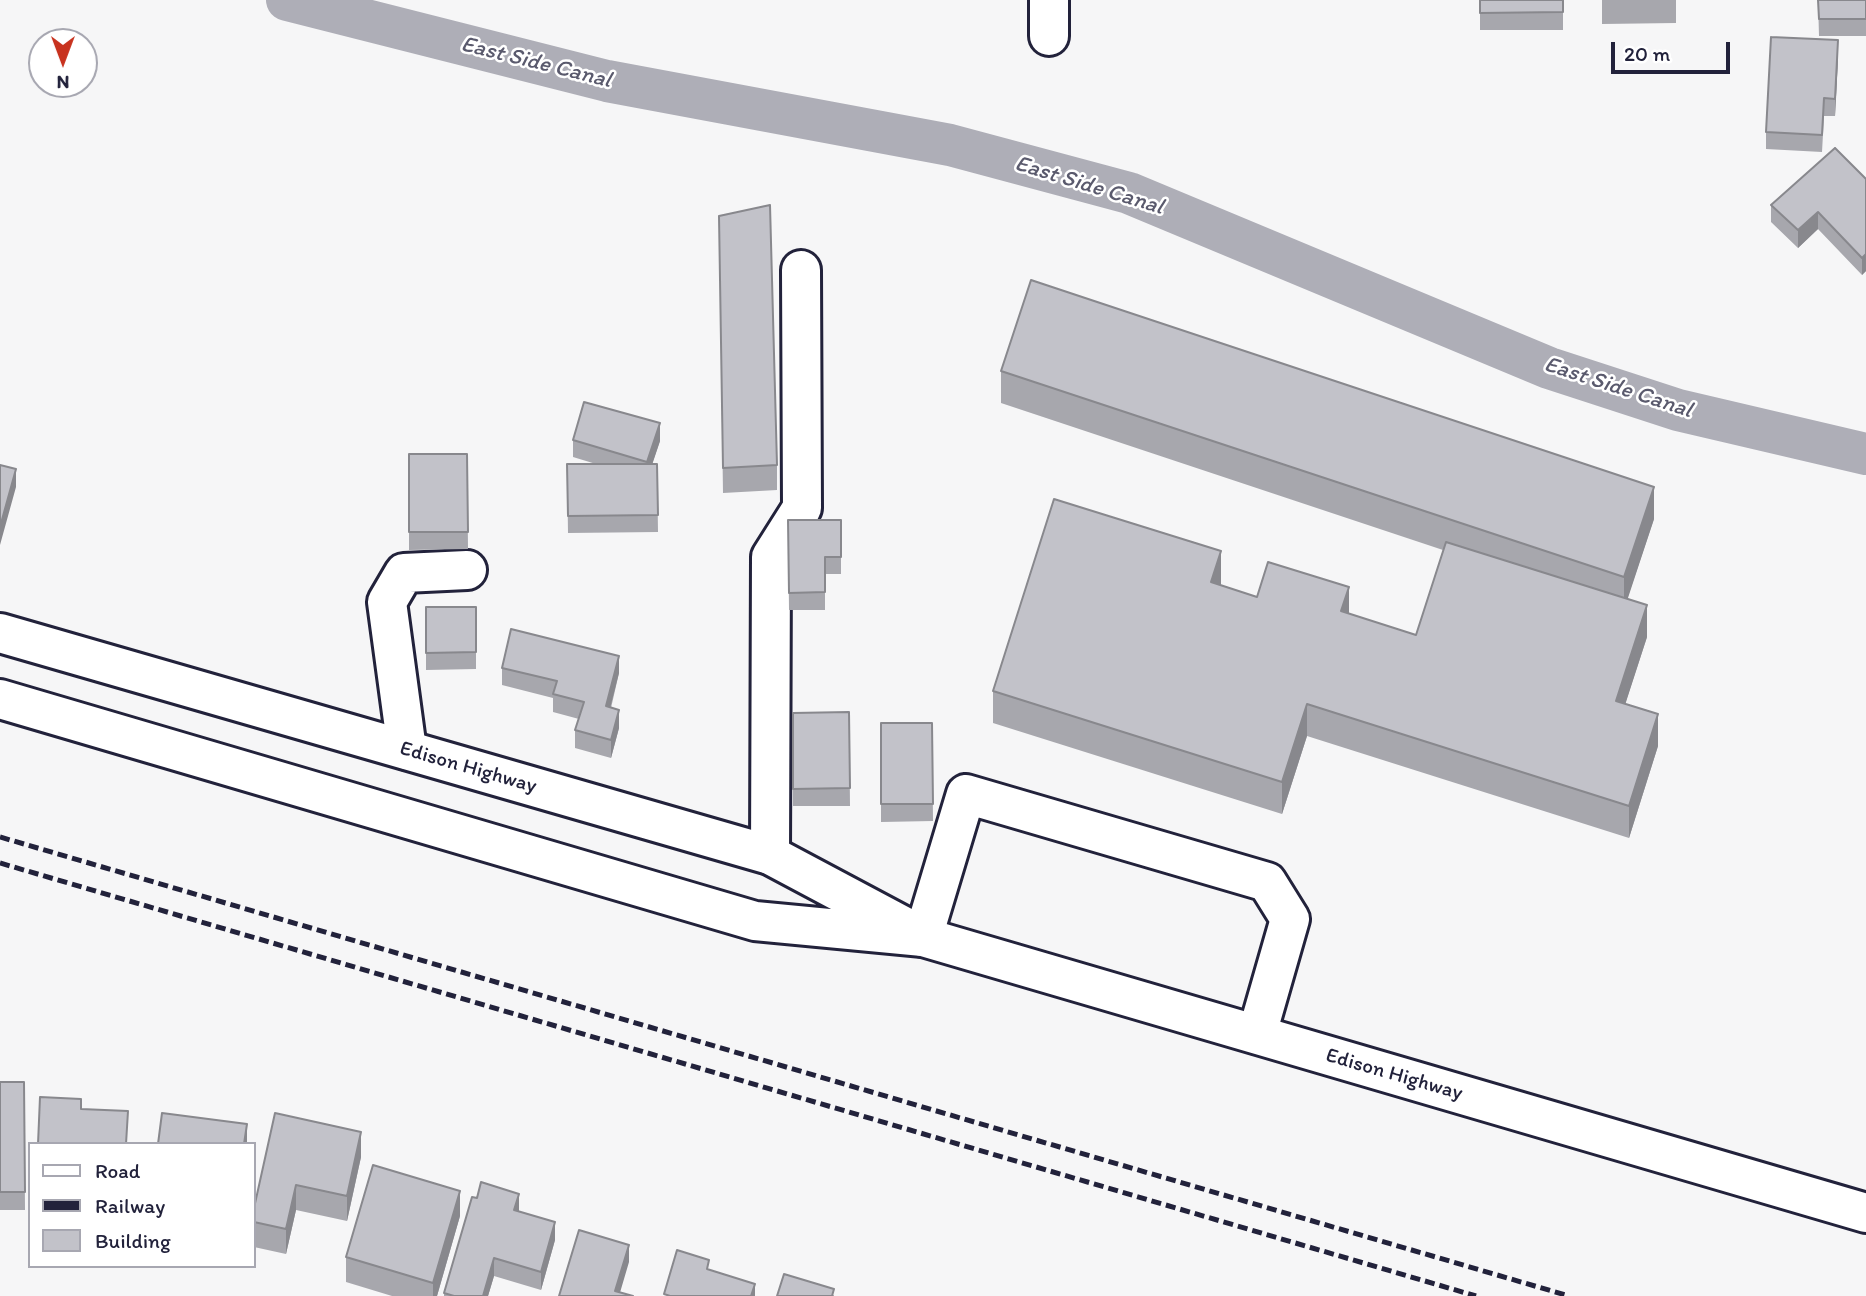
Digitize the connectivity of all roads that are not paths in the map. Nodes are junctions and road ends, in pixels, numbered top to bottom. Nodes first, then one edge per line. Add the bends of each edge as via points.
1 (801, 270) dead end
2 (467, 570) dead end
3 (0, 633) edge
4 (0, 699) edge
5 (407, 750) junction
6 (770, 855) junction
7 (923, 937) junction
8 (1257, 1034) junction
9 (1866, 1213) edge

1 - 6 main road via 802,508 771,557
2 - 5 main road via 404,573 387,602
3 - 5 main road, Edison Highway
4 - 7 main road, Edison Highway via 755,921
5 - 6 main road, Edison Highway
6 - 7 main road, Edison Highway
7 - 8 main road, Edison Highway
7 - 8 main road via 966,794 1267,882 1290,919
8 - 9 main road, Edison Highway

